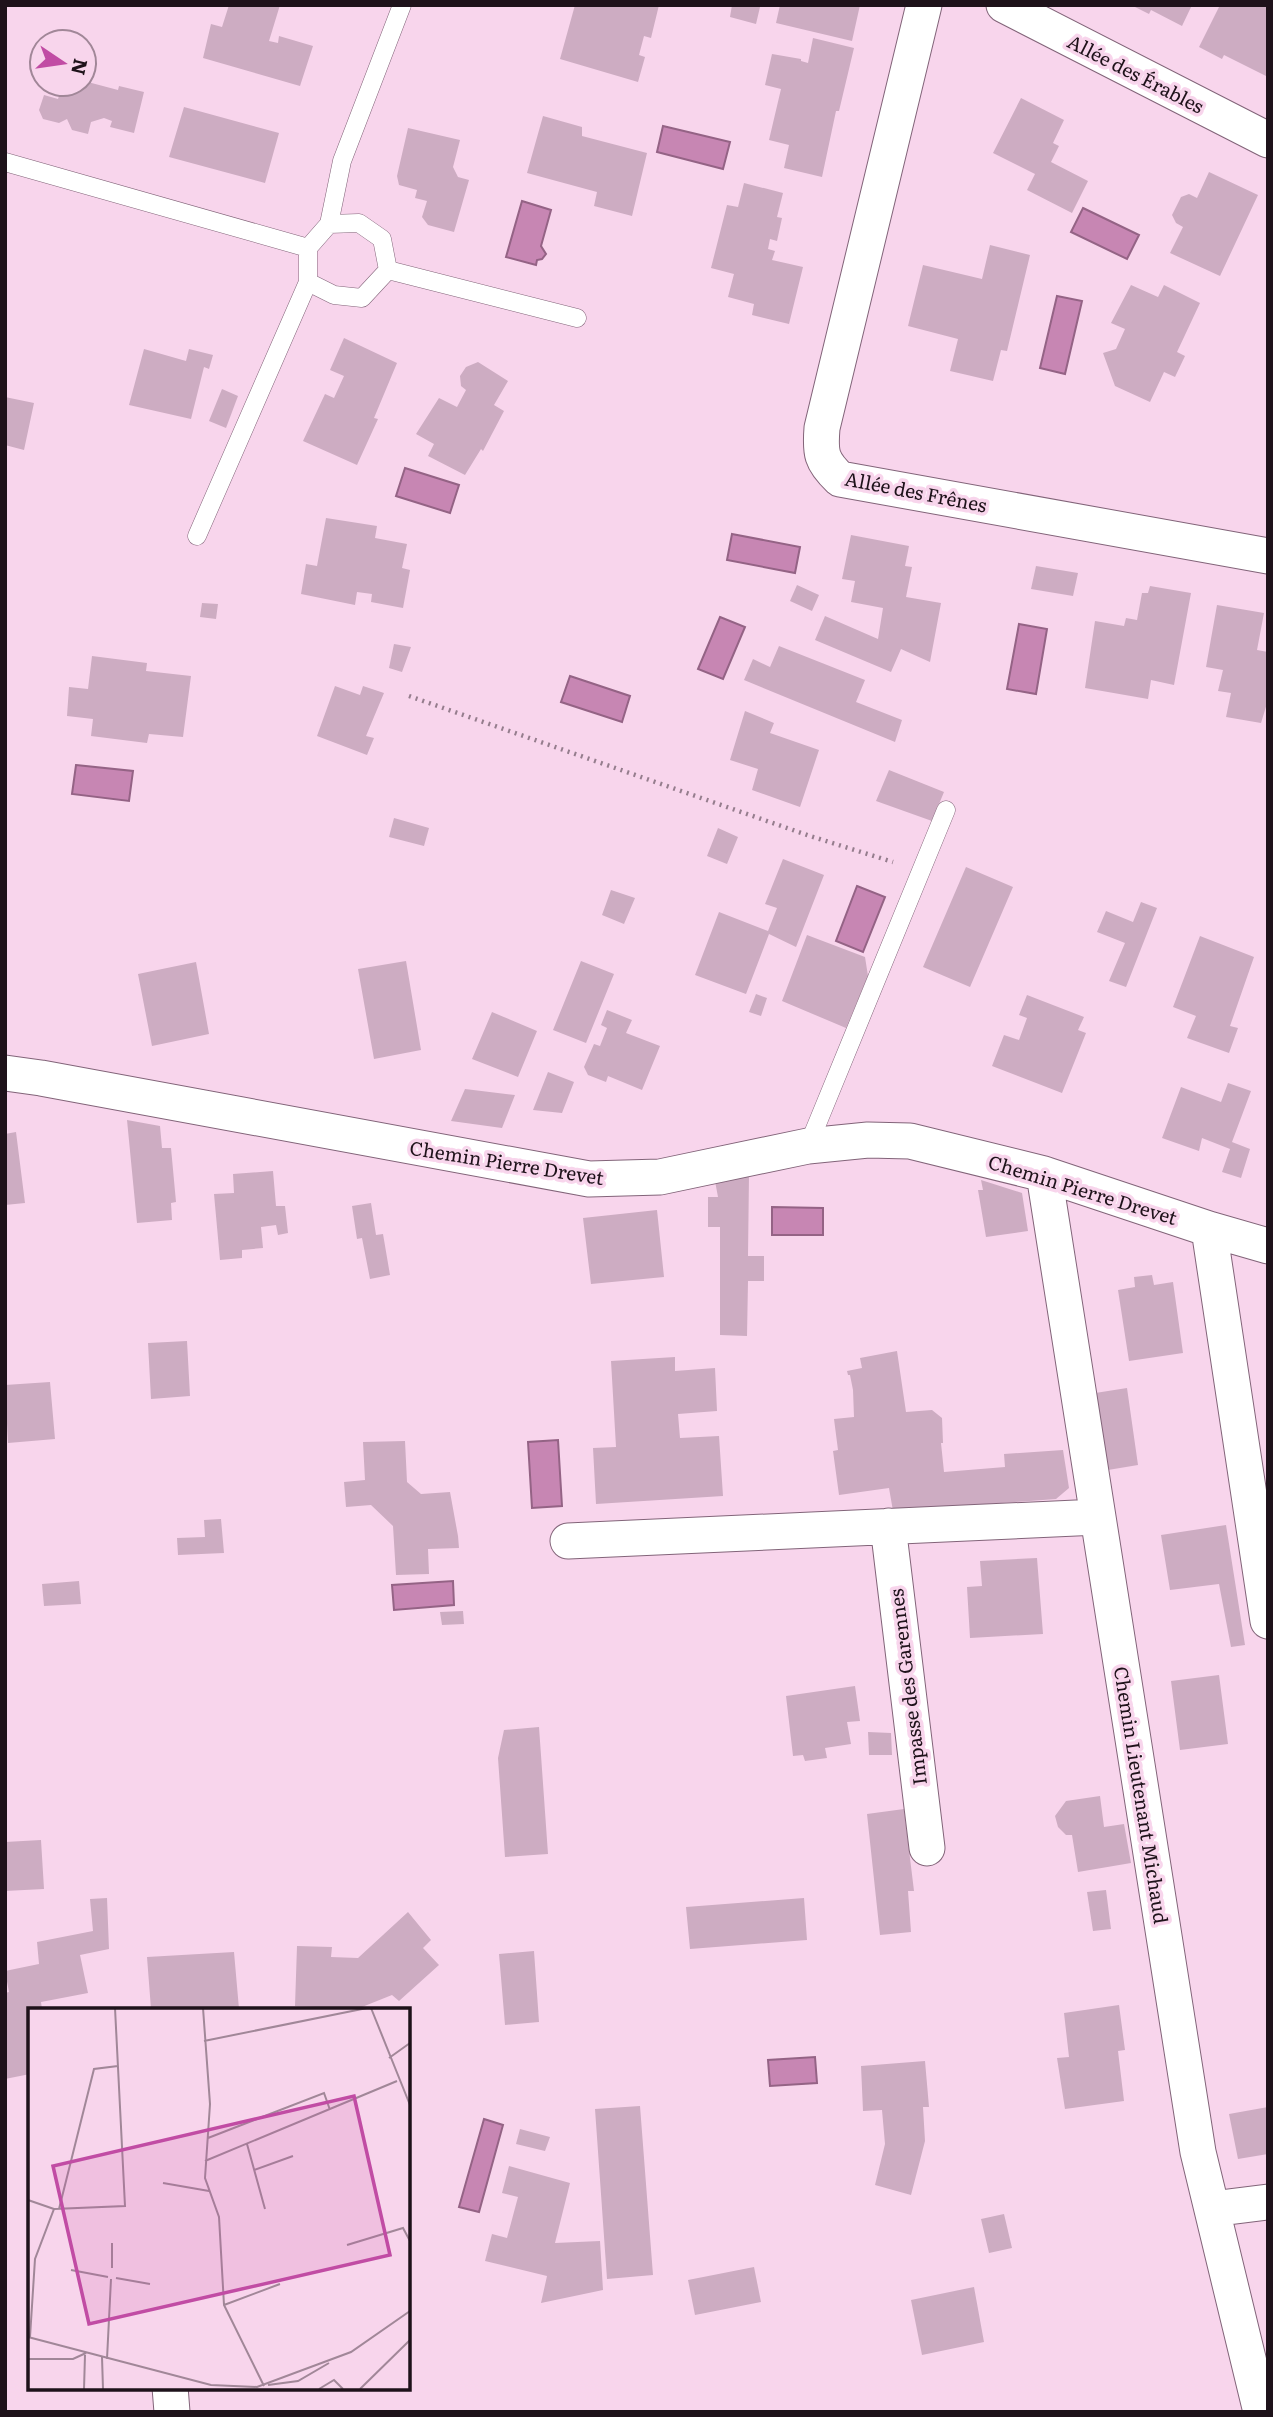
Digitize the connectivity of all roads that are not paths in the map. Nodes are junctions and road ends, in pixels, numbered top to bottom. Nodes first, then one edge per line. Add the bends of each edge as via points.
1 (402, 5) edge
2 (924, 5) edge
3 (1004, 5) edge
4 (1268, 140) edge
5 (5, 162) edge
6 (329, 224) junction
7 (308, 248) junction
8 (388, 270) junction
9 (308, 282) junction
10 (577, 318) dead end
11 (197, 536) dead end
12 (1268, 556) edge
13 (946, 810) dead end
14 (5, 1073) edge
15 (808, 1146) junction
16 (1044, 1174) junction
17 (1209, 1229) junction
18 (1268, 1246) edge
19 (1098, 1517) junction
20 (888, 1527) junction
21 (568, 1541) dead end
22 (1268, 1621) edge
23 (927, 1848) dead end
24 (1268, 2203) edge
25 (1212, 2209) junction
26 (170, 2389) edge
27 (172, 2412) edge
28 (1261, 2412) edge

1 - 6 lane via 342,161
2 - 12 street, Allée des Frênes via 822,428 826,465 840,479
3 - 4 street, Allée des Érables
5 - 7 lane
6 - 7 lane
6 - 8 lane via 359,223 382,239
7 - 9 lane
8 - 9 lane via 362,298 334,295
8 - 10 lane
9 - 11 lane
13 - 15 lane
14 - 15 street, Chemin Pierre Drevet via 589,1179 660,1177
15 - 16 street, Chemin Pierre Drevet via 910,1141
16 - 17 street, Chemin Pierre Drevet
16 - 19 street, Chemin Lieutenant Michaud
17 - 18 street, Chemin Pierre Drevet
17 - 22 street
19 - 20 street
19 - 25 street, Chemin Lieutenant Michaud via 1198,2152
20 - 21 street
20 - 23 street, Impasse des Garennes
24 - 25 street
25 - 28 street, Chemin Lieutenant Michaud
26 - 27 street

